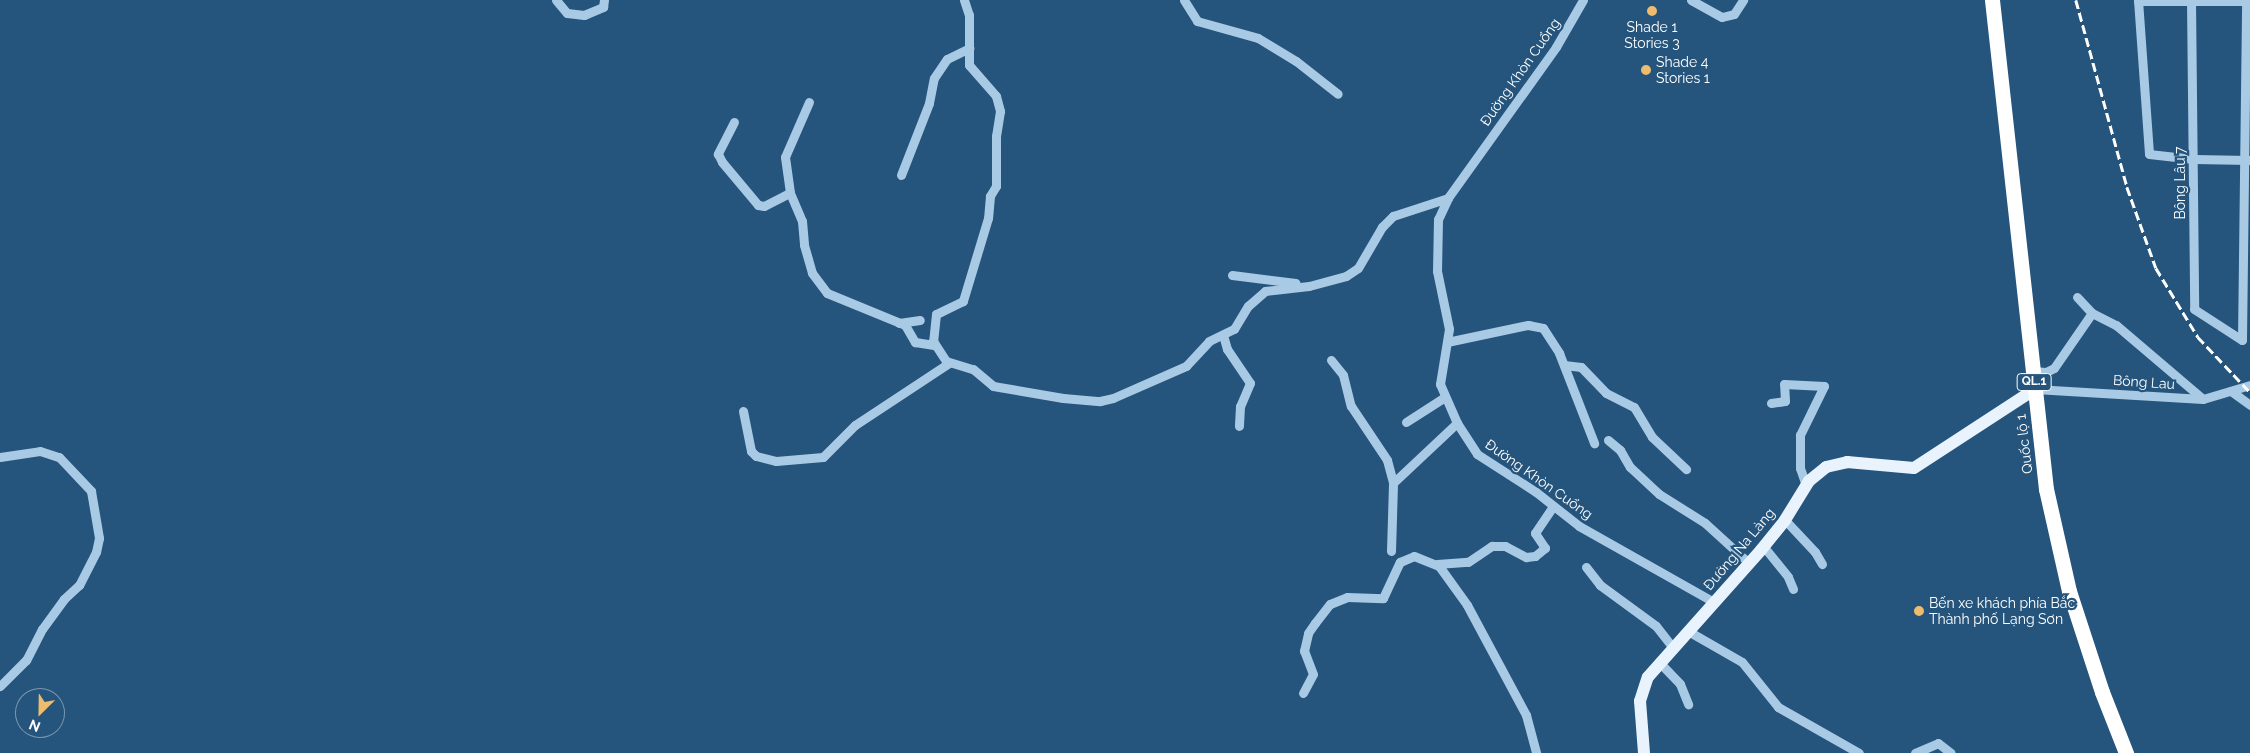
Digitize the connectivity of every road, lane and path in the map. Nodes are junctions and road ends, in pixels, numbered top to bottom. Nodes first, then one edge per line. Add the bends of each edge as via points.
1 (556, 0) edge
2 (604, 0) edge
3 (964, 0) edge
4 (1184, 0) edge
5 (1582, 0) edge
6 (1691, 0) edge
7 (1743, 0) edge
8 (1992, 0) edge
9 (2191, 0) edge
10 (2246, 0) edge
11 (2138, 1) edge
12 (2250, 1) edge
13 (970, 48) junction
14 (1338, 94) dead end
15 (810, 102) dead end
16 (734, 122) dead end
17 (2194, 159) junction
18 (2247, 160) edge
19 (901, 175) dead end
20 (790, 193) junction
21 (1448, 198) junction
22 (1232, 275) dead end
23 (1302, 287) junction
24 (2077, 297) dead end
25 (2092, 313) junction
26 (920, 320) dead end
27 (900, 323) junction
28 (1223, 335) junction
29 (1447, 342) junction
30 (934, 345) junction
31 (1331, 360) dead end
32 (949, 363) junction
33 (1564, 365) junction
34 (2032, 371) junction
35 (2250, 385) edge
36 (2035, 389) junction
37 (2231, 391) junction
38 (1445, 397) junction
39 (2203, 399) junction
40 (1771, 403) dead end
41 (2250, 406) edge
42 (743, 411) dead end
43 (1406, 422) dead end
44 (1457, 423) junction
45 (1239, 426) dead end
46 (1608, 440) dead end
47 (1594, 443) dead end
48 (0, 457) edge
49 (1686, 469) dead end
50 (1393, 483) junction
51 (1806, 485) junction
52 (1553, 506) junction
53 (1785, 520) junction
54 (1764, 547) junction
55 (1391, 551) dead end
56 (1749, 563) junction
57 (1437, 564) junction
58 (1822, 564) dead end
59 (1586, 567) dead end
60 (1793, 589) dead end
61 (1714, 602) junction
62 (1688, 632) junction
63 (1673, 648) junction
64 (1659, 662) junction
65 (0, 686) edge
66 (1303, 693) dead end
67 (1688, 704) dead end
68 (1536, 753) edge
69 (1644, 753) edge
70 (1859, 753) edge
71 (1915, 753) edge
72 (1951, 753) edge
73 (2126, 753) edge

1 - 2 street via 567,13 584,15 603,7
3 - 13 street via 969,15
4 - 14 street via 1197,21 1258,38 1296,61
5 - 21 street, Đường Khòn Cuổng via 1556,47
6 - 7 street via 1722,17 1734,14
8 - 34 highway, Quốc lộ 1 / QL.1
9 - 10 street
9 - 11 street
9 - 17 street, Bông Lâu 7
10 - 12 street
10 - 18 street
11 - 17 street via 2149,154
13 - 19 street via 947,59 934,78 929,103
13 - 30 street via 969,65 996,96 1000,111 996,136 996,186 990,196 988,218 963,301 936,314
15 - 20 street via 785,157
16 - 20 street via 718,154 722,162 758,205 764,206
17 - 18 street
17 - 18 street, Bông Lâu 7 via 2194,310 2242,340
20 - 27 street via 802,221 812,274 821,286 835,297
21 - 23 street via 1393,216 1373,240 1358,268 1346,276
21 - 29 street, Đường Khòn Cuổng via 1438,218 1437,242 1437,271 1449,329
22 - 23 street via 1295,283
23 - 28 street via 1265,291 1248,306 1234,329
24 - 25 street
25 - 34 street via 2054,368 2046,372
25 - 39 street via 2116,325
26 - 27 street
27 - 30 street via 908,328 915,342
28 - 32 street via 1209,341 1179,369 1100,401 1000,388 973,369
28 - 45 street via 1228,349 1250,383 1240,406
29 - 33 street via 1536,325 1548,334
29 - 38 street, Đường Khòn Cuổng via 1440,384
30 - 32 street
31 - 50 street via 1343,375 1350,406 1387,460
32 - 42 street via 855,425 823,458 776,461 756,456 750,445
33 - 47 street
33 - 49 street via 1580,366 1606,393 1634,407 1652,437
34 - 36 highway, Quốc lộ 1 / QL.1
35 - 37 street, Bông Lau
36 - 39 street, Bông Lau
36 - 51 main road, Đường Na Làng via 1914,468 1847,462 1826,467
36 - 73 highway, Quốc lộ 1 / QL.1 via 2046,489 2063,569 2102,692
37 - 39 street, Bông Lau
37 - 41 street
38 - 43 street
38 - 44 street, Đường Khòn Cuổng
40 - 51 street via 1784,401 1784,384 1824,386 1800,435 1800,468
44 - 50 street
44 - 52 street, Đường Khòn Cuổng via 1477,454
46 - 56 street via 1620,450 1630,467 1659,494 1704,523
48 - 65 street via 40,451 59,457 91,491 99,538 96,552 79,586 64,599 42,629 26,660
50 - 55 street
51 - 53 main road, Đường Na Làng
52 - 57 street via 1534,533 1544,548 1535,556 1526,557 1505,546 1492,546 1468,562
52 - 61 street, Đường Khòn Cuổng via 1580,526
53 - 54 main road, Đường Na Làng
53 - 58 street
54 - 56 main road, Đường Na Làng
54 - 60 street via 1788,576
56 - 61 main road, Đường Na Làng
57 - 66 street via 1414,556 1407,557 1394,570 1383,598 1352,596 1328,606 1306,637 1304,655 1313,674
57 - 68 street via 1467,605 1526,715
59 - 63 street via 1600,585 1652,622
61 - 62 main road, Đường Na Làng
62 - 63 main road, Đường Na Làng
62 - 70 street via 1742,662 1778,707
63 - 64 main road, Đường Na Làng
64 - 67 street via 1680,684
64 - 69 main road, Đường Na Làng via 1641,695
71 - 72 street via 1938,743

